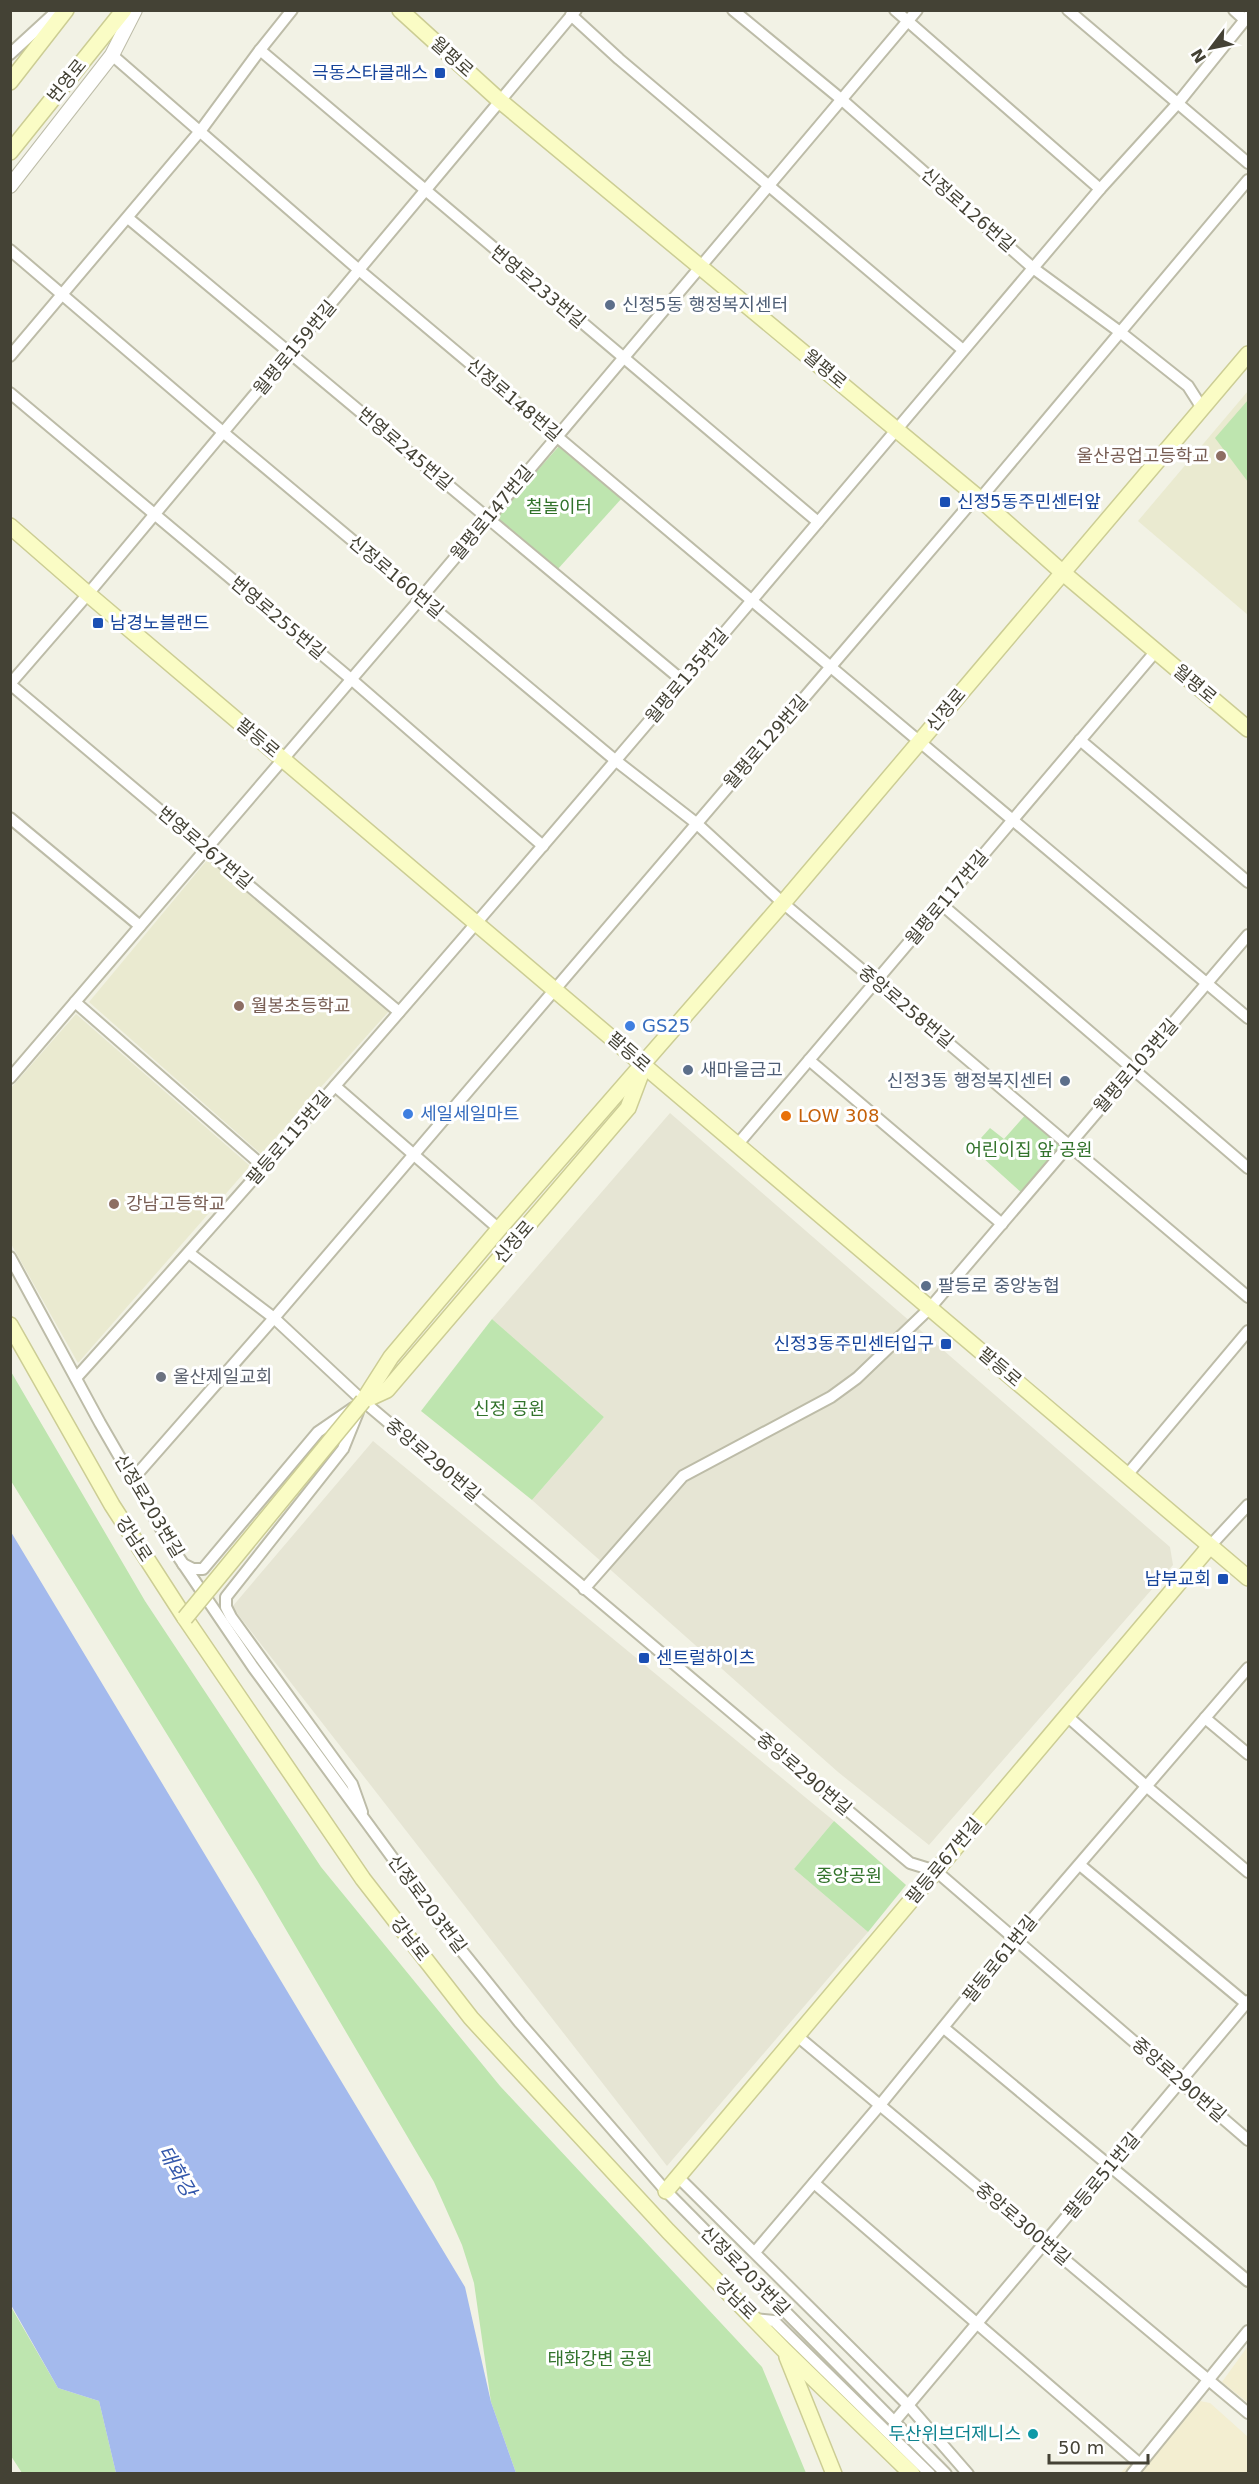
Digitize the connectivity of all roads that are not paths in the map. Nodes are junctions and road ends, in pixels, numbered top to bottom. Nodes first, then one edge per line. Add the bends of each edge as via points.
1 (58, 10) edge
2 (66, 10) edge
3 (124, 10) edge
4 (135, 10) edge
5 (292, 10) edge
6 (733, 10) edge
7 (895, 10) edge
8 (917, 10) edge
9 (1068, 10) edge
10 (1234, 10) edge
11 (400, 11) edge
12 (573, 13) edge
13 (1247, 18) edge
14 (908, 21) junction
15 (260, 50) junction
16 (10, 54) edge
17 (112, 55) junction
18 (10, 82) edge
19 (841, 99) junction
20 (499, 100) junction
21 (1178, 103) junction
22 (201, 130) junction
23 (10, 152) edge
24 (1248, 163) edge
25 (1248, 180) edge
26 (768, 185) junction
27 (10, 186) edge
28 (1100, 189) junction
29 (424, 191) junction
30 (128, 218) junction
31 (10, 250) edge
32 (700, 266) junction
33 (1033, 268) junction
34 (359, 270) junction
35 (62, 294) junction
36 (1120, 332) junction
37 (963, 350) junction
38 (290, 353) junction
39 (1248, 354) edge
40 (10, 356) edge
41 (622, 358) junction
42 (10, 393) edge
43 (1202, 408) junction
44 (896, 429) junction
45 (224, 433) junction
46 (557, 436) junction
47 (980, 499) junction
48 (155, 515) junction
49 (488, 518) junction
50 (818, 522) junction
51 (10, 526) edge
52 (1062, 572) junction
53 (88, 594) junction
54 (421, 598) junction
55 (751, 600) junction
56 (1156, 651) junction
57 (832, 665) junction
58 (351, 679) junction
59 (683, 681) junction
60 (11, 684) edge
61 (1248, 729) edge
62 (1080, 740) junction
63 (919, 742) junction
64 (283, 759) junction
65 (615, 760) junction
66 (10, 818) edge
67 (1012, 820) junction
68 (696, 823) junction
69 (543, 846) junction
70 (206, 849) junction
71 (1248, 882) edge
72 (783, 903) junction
73 (941, 904) junction
74 (477, 924) junction
75 (140, 926) junction
76 (1248, 934) edge
77 (876, 981) junction
78 (1207, 983) junction
79 (555, 988) junction
80 (75, 1002) junction
81 (399, 1012) junction
82 (1248, 1018) edge
83 (809, 1060) junction
84 (644, 1065) junction
85 (1134, 1069) junction
86 (10, 1078) edge
87 (334, 1086) junction
88 (580, 1134) junction
89 (1069, 1144) junction
90 (737, 1145) junction
91 (595, 1147) junction
92 (414, 1154) junction
93 (264, 1167) junction
94 (1248, 1168) edge
95 (1002, 1224) junction
96 (499, 1229) junction
97 (189, 1252) junction
98 (10, 1257) edge
99 (1248, 1297) edge
100 (930, 1308) junction
101 (274, 1318) junction
102 (10, 1325) edge
103 (414, 1330) junction
104 (1248, 1331) edge
105 (428, 1343) junction
106 (76, 1378) junction
107 (363, 1401) junction
108 (1127, 1475) junction
109 (132, 1480) junction
110 (1248, 1505) edge
111 (1210, 1546) junction
112 (183, 1564) junction
113 (1248, 1578) edge
114 (584, 1589) junction
115 (185, 1618) junction
116 (1248, 1668) edge
117 (1067, 1716) junction
118 (1205, 1718) junction
119 (1248, 1754) edge
120 (1146, 1786) junction
121 (367, 1826) junction
122 (1080, 1864) junction
123 (936, 1871) junction
124 (1248, 1872) edge
125 (1015, 1939) junction
126 (1248, 2004) edge
127 (944, 2028) junction
128 (796, 2035) junction
129 (1181, 2082) junction
130 (880, 2105) junction
131 (1248, 2140) edge
132 (1110, 2166) junction
133 (677, 2176) junction
134 (814, 2182) junction
135 (666, 2191) junction
136 (1045, 2243) junction
137 (755, 2252) junction
138 (1248, 2281) edge
139 (755, 2319) junction
140 (978, 2322) junction
141 (1248, 2331) edge
142 (785, 2351) junction
143 (1209, 2380) junction
144 (908, 2405) junction
145 (1248, 2413) edge
146 (894, 2422) junction
147 (1140, 2464) junction
148 (834, 2474) edge
149 (912, 2474) edge
150 (930, 2474) edge
151 (946, 2474) edge
152 (968, 2474) edge
153 (1132, 2474) edge

1 - 16 street
2 - 18 main road
3 - 23 main road, 번영로
4 - 17 street
5 - 15 street
6 - 19 street, 신정로126번길
7 - 14 street
8 - 14 street, 월평로147번길
9 - 21 street
10 - 13 street
11 - 20 main road, 월평로
12 - 20 street, 월평로159번길
12 - 26 street via 619,59
13 - 21 street, 월평로135번길
14 - 19 street, 월평로147번길
14 - 28 street
15 - 22 street
15 - 29 street, 번영로233번길
17 - 22 street, 신정로148번길
17 - 27 street
19 - 26 street, 월평로147번길
19 - 33 street, 신정로126번길
20 - 29 street, 월평로159번길
20 - 32 main road, 월평로
21 - 24 street
21 - 28 street, 월평로135번길
22 - 30 street
22 - 34 street, 신정로148번길
25 - 36 street, 월평로129번길
26 - 32 street, 월평로147번길
26 - 37 street
28 - 33 street, 월평로135번길
29 - 34 street, 월평로159번길
29 - 41 street, 번영로233번길
30 - 35 street
30 - 38 street, 번영로245번길
31 - 35 street, 신정로160번길
32 - 41 street, 월평로147번길
32 - 44 main road, 월평로
33 - 36 street, 신정로126번길
33 - 37 street, 월평로135번길
34 - 38 street, 월평로159번길
34 - 46 street, 신정로148번길
35 - 40 street
35 - 45 street, 신정로160번길
36 - 43 street, 신정로126번길 via 1188,386
36 - 47 street, 월평로129번길
37 - 44 street, 월평로135번길
38 - 45 street, 월평로159번길
38 - 49 street, 번영로245번길
39 - 43 main road, 신정로
41 - 46 street, 월평로147번길
41 - 50 street, 번영로233번길
42 - 48 street, 번영로255번길
43 - 52 main road, 신정로
44 - 47 main road, 월평로
44 - 50 street, 월평로135번길
45 - 48 street, 월평로159번길
45 - 54 street, 신정로160번길
46 - 49 street, 월평로147번길
46 - 55 street, 신정로148번길
47 - 52 main road, 월평로
47 - 57 street, 월평로129번길 via 969,505
48 - 53 street, 월평로159번길
48 - 58 street, 번영로255번길
49 - 54 street, 월평로147번길
49 - 59 street, 번영로245번길
50 - 55 street, 월평로135번길
51 - 53 main road, 팔등로
52 - 56 main road, 월평로
52 - 63 main road, 신정로
53 - 60 street, 월평로159번길
53 - 64 main road, 팔등로
54 - 58 street, 월평로147번길
54 - 65 street, 신정로160번길
55 - 57 street, 신정로148번길
55 - 59 street, 월평로135번길
56 - 61 main road, 월평로
56 - 62 street, 월평로117번길
57 - 63 street, 신정로148번길
57 - 68 street, 월평로129번길
58 - 64 street, 월평로147번길
58 - 69 street, 번영로255번길
59 - 65 street, 월평로135번길
60 - 70 street, 번영로267번길
62 - 67 street, 월평로117번길
62 - 71 street
63 - 67 street, 신정로148번길
63 - 72 main road, 신정로
64 - 70 street, 월평로147번길
64 - 74 main road, 팔등로
65 - 68 street, 신정로160번길
65 - 69 street, 월평로135번길
66 - 75 street
67 - 73 street, 월평로117번길
67 - 78 street, 신정로148번길
68 - 72 street, 신정로160번길
68 - 79 street, 월평로129번길
69 - 74 street, 월평로135번길
70 - 75 street, 월평로147번길
70 - 81 street, 번영로267번길
72 - 77 street, 중앙로258번길
72 - 84 main road, 신정로
73 - 77 street, 월평로117번길
73 - 85 street
74 - 79 main road, 팔등로
74 - 81 street, 팔등로115번길
75 - 80 street, 월평로147번길
76 - 78 street, 월평로103번길
77 - 83 street, 월평로117번길
77 - 89 street, 중앙로258번길
78 - 82 street, 신정로148번길
78 - 85 street, 월평로103번길
79 - 84 main road, 팔등로
79 - 92 street, 월평로129번길
80 - 86 street, 월평로147번길
80 - 93 street
81 - 87 street, 팔등로115번길
83 - 90 street, 월평로117번길
83 - 95 street
84 - 88 main road, 신정로
84 - 90 main road, 팔등로
84 - 91 main road, 신정로 via 628,1108
85 - 89 street, 월평로103번길
85 - 94 street
87 - 92 street, 신정로
87 - 93 street, 팔등로115번길
88 - 91 main road via 600,1115 611,1113 610,1125
88 - 96 main road, 신정로
89 - 95 street, 월평로103번길
89 - 99 street, 중앙로258번길
90 - 100 main road, 팔등로
91 - 105 main road, 신정로
92 - 96 street, 신정로
92 - 101 street, 월평로129번길
93 - 97 street, 팔등로115번길
95 - 100 street, 월평로103번길
96 - 103 main road, 신정로
97 - 101 street, 중앙로290번길
97 - 106 street, 팔등로115번길
98 - 106 street, 신정로203번길
100 - 108 main road, 팔등로
100 - 114 street, 월평로103번길 via 831,1397 683,1476
101 - 107 street, 중앙로290번길
101 - 109 street, 월평로129번길
102 - 115 main road, 강남로 via 112,1505
103 - 105 main road via 399,1362 411,1359
103 - 107 main road, 신정로
104 - 108 street
105 - 107 main road, 신정로 via 387,1390
106 - 109 street, 신정로203번길
107 - 112 street via 318,1432 202,1569
107 - 114 street, 중앙로290번길
107 - 115 main road, 신정로, bridge
107 - 121 street via 343,1449 226,1597 226,1607 352,1784
108 - 111 main road, 팔등로
109 - 112 street, 신정로203번길
110 - 111 street
111 - 113 main road, 팔등로
111 - 117 main road, 팔등로67번길
112 - 121 street, 신정로203번길
114 - 123 street, 중앙로290번길 via 910,1863
115 - 139 main road, 강남로 via 363,1878 471,2018
116 - 118 street, 팔등로61번길
117 - 120 street
117 - 123 main road, 팔등로67번길
118 - 119 street
118 - 120 street, 팔등로61번길
120 - 122 street, 팔등로61번길
120 - 124 street
121 - 135 street, 신정로203번길 via 520,2023
122 - 125 street, 팔등로61번길
122 - 126 street
123 - 125 street, 중앙로290번길
123 - 128 main road, 팔등로67번길
125 - 127 street, 팔등로61번길
125 - 129 street, 중앙로290번길
126 - 129 street, 팔등로51번길
127 - 130 street, 팔등로61번길
127 - 132 street
128 - 130 street, 중앙로300번길
128 - 133 main road, 팔등로67번길
129 - 131 street, 중앙로290번길
129 - 132 street, 팔등로51번길
130 - 134 street, 팔등로61번길
130 - 136 street, 중앙로300번길
132 - 136 street, 팔등로51번길
132 - 138 street
133 - 135 main road, 팔등로67번길
133 - 137 street
134 - 137 street, 팔등로61번길
134 - 140 street
135 - 146 street, 신정로203번길
136 - 140 street, 팔등로51번길
136 - 143 street, 중앙로300번길
137 - 144 street
139 - 142 main road, 강남로
139 - 150 street via 774,2321
140 - 144 street, 팔등로51번길
140 - 147 street
141 - 143 street
142 - 148 main road
142 - 149 main road, 강남로
143 - 145 street, 중앙로300번길
143 - 147 street
144 - 146 street, 팔등로51번길
144 - 152 street
146 - 151 street, 신정로203번길
147 - 153 street

